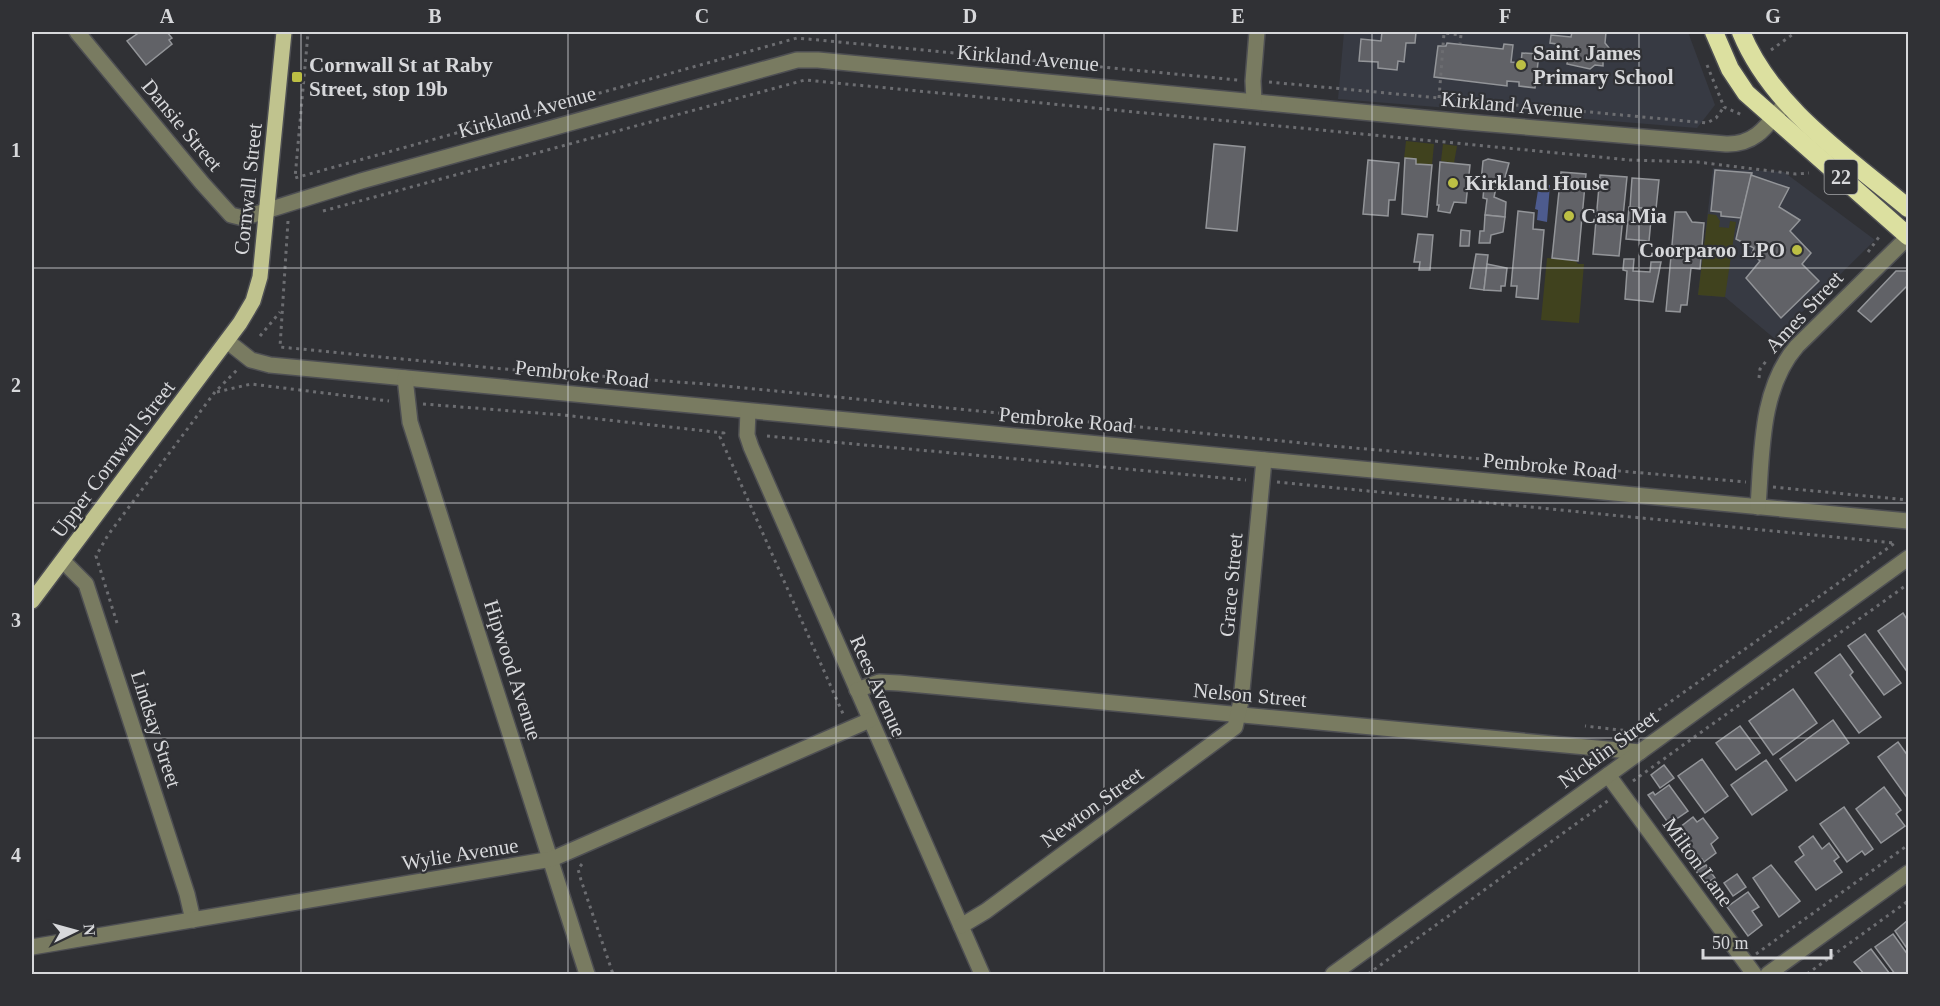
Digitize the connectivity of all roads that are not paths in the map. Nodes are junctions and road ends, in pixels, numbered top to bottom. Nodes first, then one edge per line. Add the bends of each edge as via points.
1 (77, 32) edge
2 (284, 32) edge
3 (1257, 32) edge
4 (1714, 32) edge
5 (1746, 33) edge
6 (1254, 101) junction
7 (1786, 102) junction
8 (1772, 119) junction
9 (1908, 208) edge
10 (267, 210) junction
11 (1908, 237) edge
12 (226, 341) junction
13 (405, 378) junction
14 (748, 411) junction
15 (1264, 460) junction
16 (1758, 507) junction
17 (1908, 521) edge
18 (1908, 558) edge
19 (63, 561) junction
20 (32, 602) edge
21 (857, 690) junction
22 (1239, 715) junction
23 (870, 720) junction
24 (1640, 752) junction
25 (1608, 775) junction
26 (552, 859) junction
27 (1908, 873) edge
28 (193, 920) junction
29 (961, 926) junction
30 (32, 947) edge
31 (587, 975) edge
32 (982, 975) edge
33 (1333, 975) edge
34 (1754, 975) edge
35 (1768, 975) edge

1 - 10 street, Dansie Street via 231,215 250,217
2 - 10 main road, Cornwall Street
3 - 6 street
4 - 8 highway, 22 via 1737,81
5 - 7 highway, 22 via 1762,72
6 - 8 street, Kirkland Avenue via 1726,144 1749,142
6 - 10 street, Kirkland Avenue via 797,60
7 - 8 street, Kirkland Avenue
7 - 9 highway, 22
8 - 11 highway, 22
10 - 12 main road, Cornwall Street via 257,290 248,312
11 - 16 street, Ames Street via 1813,329 1782,365 1771,392
12 - 13 street, Pembroke Road via 261,364
12 - 19 main road, Upper Cornwall Street
13 - 14 street, Pembroke Road
13 - 26 street, Hipwood Avenue via 410,422
14 - 15 street, Pembroke Road
14 - 21 street, Rees Avenue via 751,447
15 - 16 street, Pembroke Road
15 - 22 street, Grace Street
16 - 17 street, Pembroke Road
18 - 24 street, Nicklin Street
19 - 20 main road, Upper Cornwall Street
19 - 28 street, Lindsay Street via 87,584
21 - 22 street, Nelson Street via 879,682 899,683
21 - 23 street, Rees Avenue
22 - 24 street, Nelson Street
22 - 29 street, Newton Street via 1229,733
23 - 26 street, Wylie Avenue
23 - 29 street, Rees Avenue
24 - 25 street, Nicklin Street
25 - 33 street, Nicklin Street
25 - 34 street, Milton Lane
26 - 28 street, Wylie Avenue
26 - 31 street, Hipwood Avenue
27 - 35 street
28 - 30 street, Wylie Avenue
29 - 32 street, Rees Avenue

